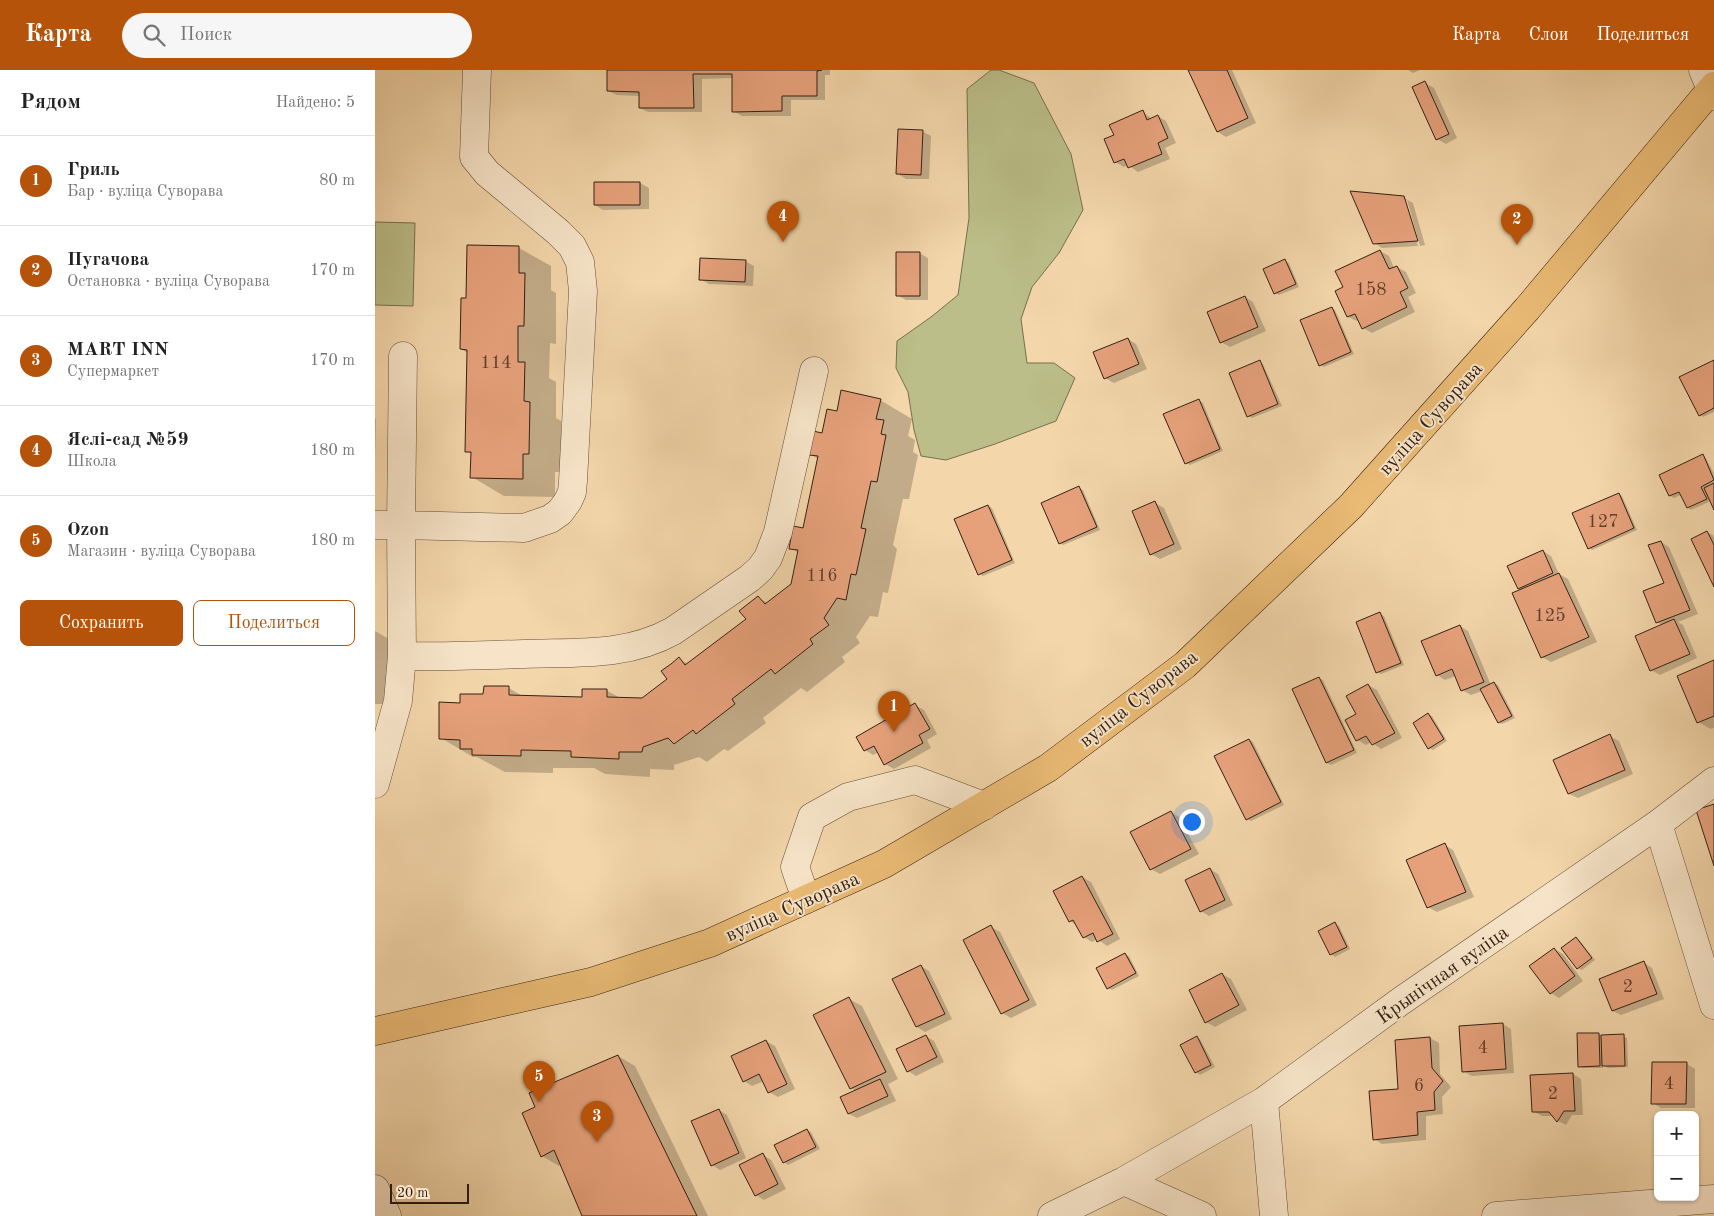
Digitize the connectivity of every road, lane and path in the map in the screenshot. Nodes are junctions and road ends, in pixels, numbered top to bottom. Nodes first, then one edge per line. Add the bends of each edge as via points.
1 (477, 70) edge
2 (1711, 85) edge
3 (403, 356) dead end
4 (814, 371) dead end
5 (388, 525) edge
6 (402, 656) junction
7 (1714, 781) edge
8 (375, 784) edge
9 (984, 806) junction
10 (1658, 824) junction
11 (806, 899) junction
12 (1714, 1005) edge
13 (375, 1031) edge
14 (1264, 1101) junction
15 (1123, 1181) junction
16 (375, 1189) edge
17 (1714, 1199) edge
18 (387, 1216) edge
19 (1052, 1216) edge
20 (1202, 1216) edge
21 (1274, 1216) edge
22 (1496, 1216) edge

1 - 5 street via 475,157 487,173 558,232 572,246 580,262 583,291 572,492 560,512 524,528
2 - 9 main road, вуліца Суворава via 1527,309 1351,506 1185,665 1049,768
3 - 5 street
4 - 6 street via 774,545 760,569 743,583 661,638 631,648 597,652
5 - 6 street
6 - 8 street via 398,701
7 - 10 street, Крынічная вуліца
9 - 11 main road, вуліца Суворава via 883,864
9 - 11 street via 915,780 848,797 812,817 795,868
10 - 12 street
10 - 14 street, Крынічная вуліца via 1401,1001
11 - 13 main road, вуліца Суворава via 710,943 591,982
14 - 15 street, Крынічная вуліца
14 - 21 street
15 - 19 street, Крынічная вуліца
15 - 20 street
16 - 18 street
17 - 22 street

